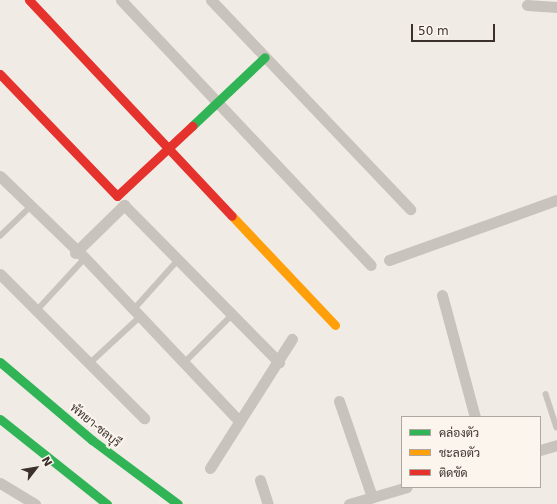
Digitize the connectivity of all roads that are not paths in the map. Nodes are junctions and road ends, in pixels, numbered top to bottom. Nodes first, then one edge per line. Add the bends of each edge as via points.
1 (29, 0) edge
2 (121, 0) edge
3 (211, 0) edge
4 (527, 5) dead end
5 (557, 7) edge
6 (265, 57) junction
7 (0, 74) edge
8 (216, 103) junction
9 (167, 148) junction
10 (0, 176) edge
11 (557, 200) edge
12 (30, 208) junction
13 (410, 209) dead end
14 (0, 236) edge
15 (80, 255) junction
16 (178, 260) junction
17 (389, 260) dead end
18 (371, 265) dead end
19 (0, 274) edge
20 (442, 295) dead end
21 (38, 309) junction
22 (138, 313) junction
23 (231, 316) junction
24 (335, 325) dead end
25 (292, 339) dead end
26 (0, 362) edge
27 (279, 362) junction
28 (90, 363) junction
29 (184, 363) junction
30 (546, 394) dead end
31 (339, 401) dead end
32 (475, 416) edge
33 (144, 418) dead end
34 (0, 419) edge
35 (239, 421) junction
36 (557, 427) edge
37 (557, 445) edge
38 (541, 450) edge
39 (210, 468) dead end
40 (260, 480) dead end
41 (0, 483) edge
42 (403, 488) edge
43 (372, 497) junction
44 (35, 504) edge
45 (107, 504) edge
46 (178, 504) edge
47 (268, 504) edge
48 (349, 504) edge

1 - 9 main road
2 - 8 street
3 - 6 street
4 - 5 street
6 - 8 main road
6 - 13 street
7 - 9 main road via 117,196
8 - 9 main road
8 - 18 street
9 - 24 main road
10 - 12 street
11 - 17 street
12 - 14 lane
12 - 15 street
15 - 16 street via 124,205
15 - 21 lane
15 - 22 street
16 - 22 lane
16 - 23 street
19 - 21 street via 30,306
20 - 32 street
21 - 28 street
22 - 28 lane
22 - 29 street
23 - 27 street
23 - 29 lane
25 - 27 street
26 - 46 main road, พัทยา-ชลบุรี via 92,440
27 - 35 street
28 - 33 street
29 - 35 street
30 - 36 lane
31 - 43 street
34 - 45 main road
35 - 39 street
37 - 38 street
40 - 47 street
41 - 44 street
42 - 43 street
43 - 48 street

